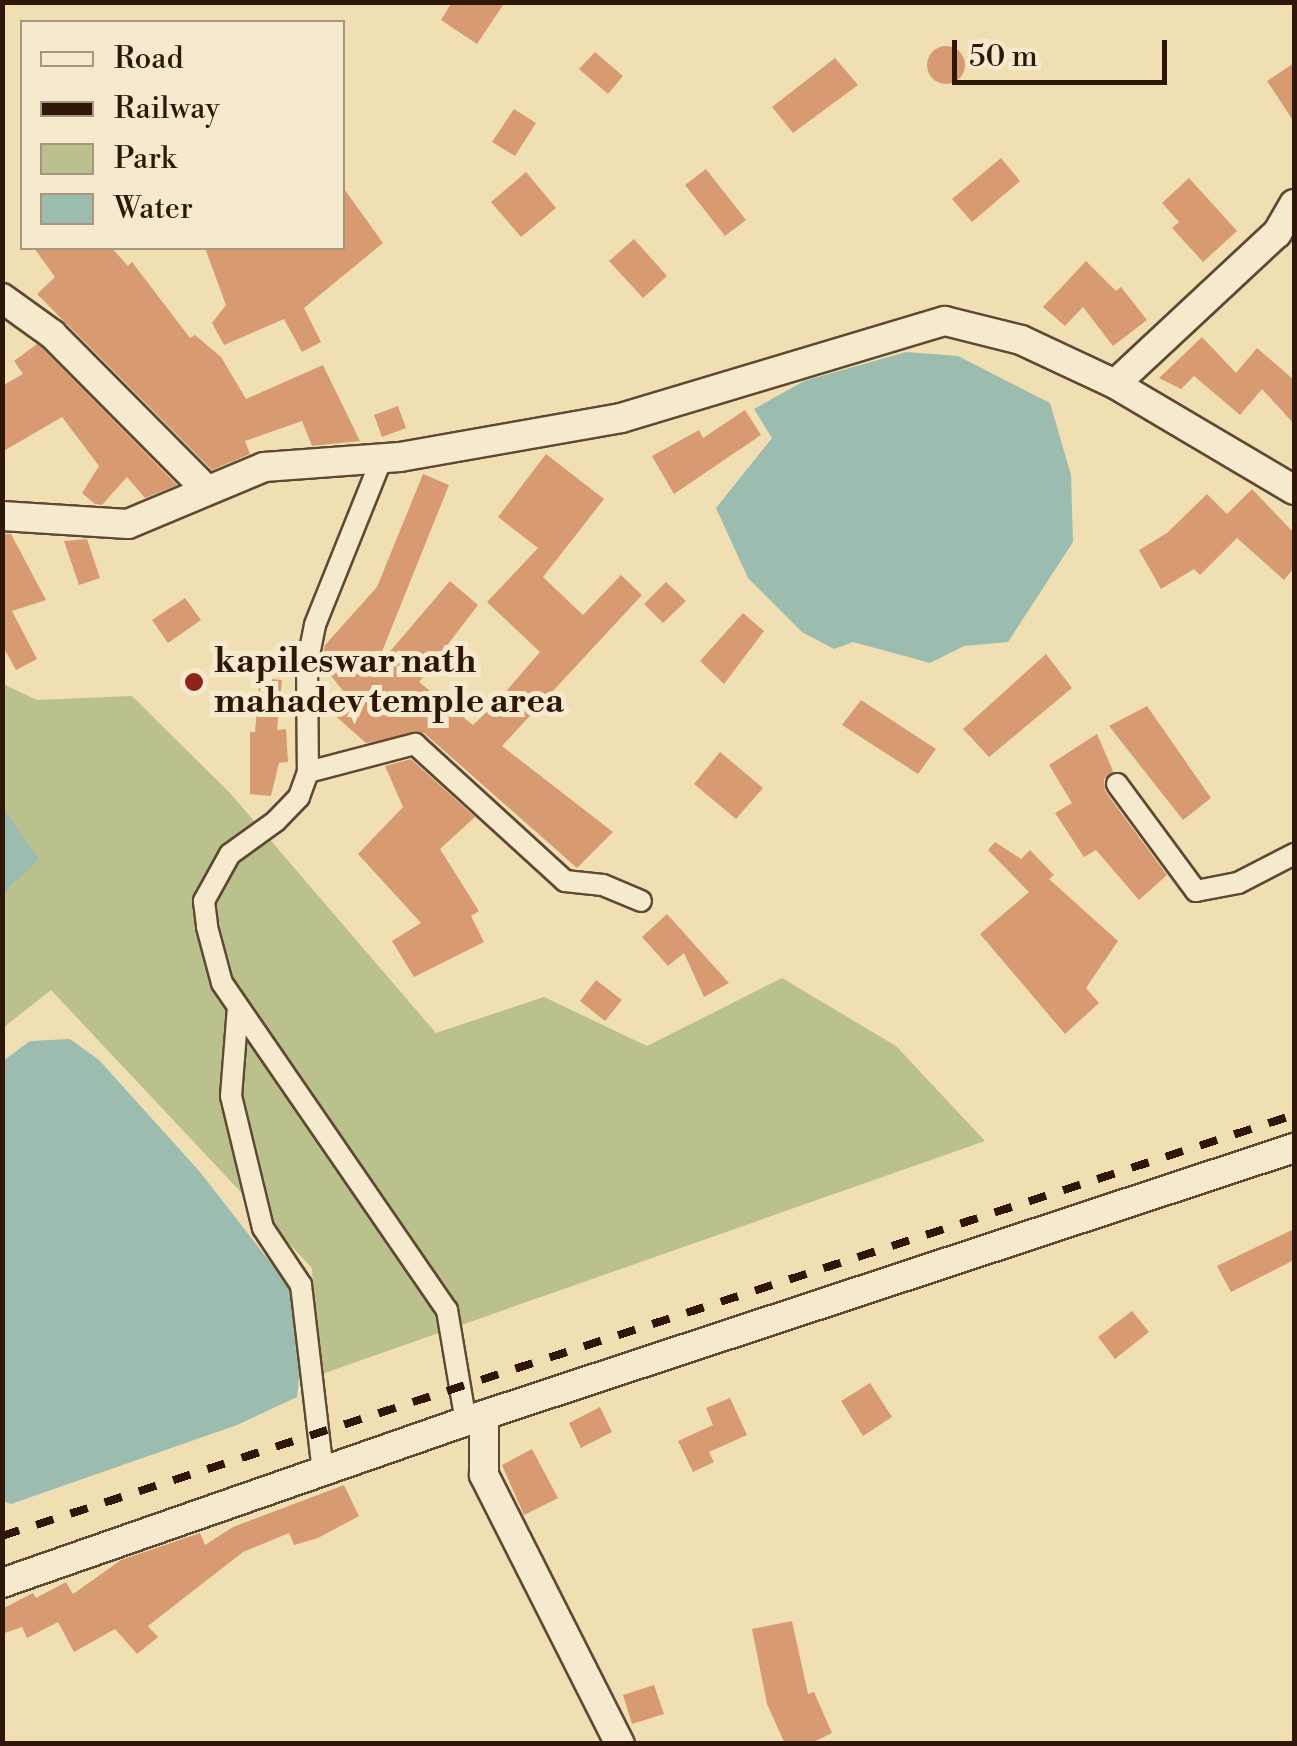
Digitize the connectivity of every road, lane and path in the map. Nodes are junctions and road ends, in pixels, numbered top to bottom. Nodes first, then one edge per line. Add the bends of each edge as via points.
1 (1294, 204) edge
2 (2, 298) edge
3 (1115, 384) junction
4 (382, 458) junction
5 (207, 490) junction
6 (1294, 490) edge
7 (2, 516) edge
8 (308, 772) junction
9 (1117, 784) dead end
10 (1294, 854) edge
11 (641, 901) dead end
12 (238, 1007) junction
13 (1294, 1148) edge
14 (475, 1419) junction
15 (323, 1471) junction
16 (2, 1583) edge
17 (620, 1744) edge

1 - 3 street via 1276,233
2 - 5 street via 52,334
3 - 4 street via 1021,340 945,321 622,418
3 - 6 street
4 - 5 street via 264,468
4 - 8 street via 314,625 307,665
5 - 7 street via 128,524
8 - 11 street via 415,744 565,880 604,885
8 - 12 street via 298,797 276,821 230,854 204,901 222,983
9 - 10 street via 1196,890 1238,883
12 - 14 street via 447,1310
12 - 15 street via 232,1096 262,1228 301,1285
13 - 14 street
14 - 15 street
14 - 17 street via 484,1475
15 - 16 street

